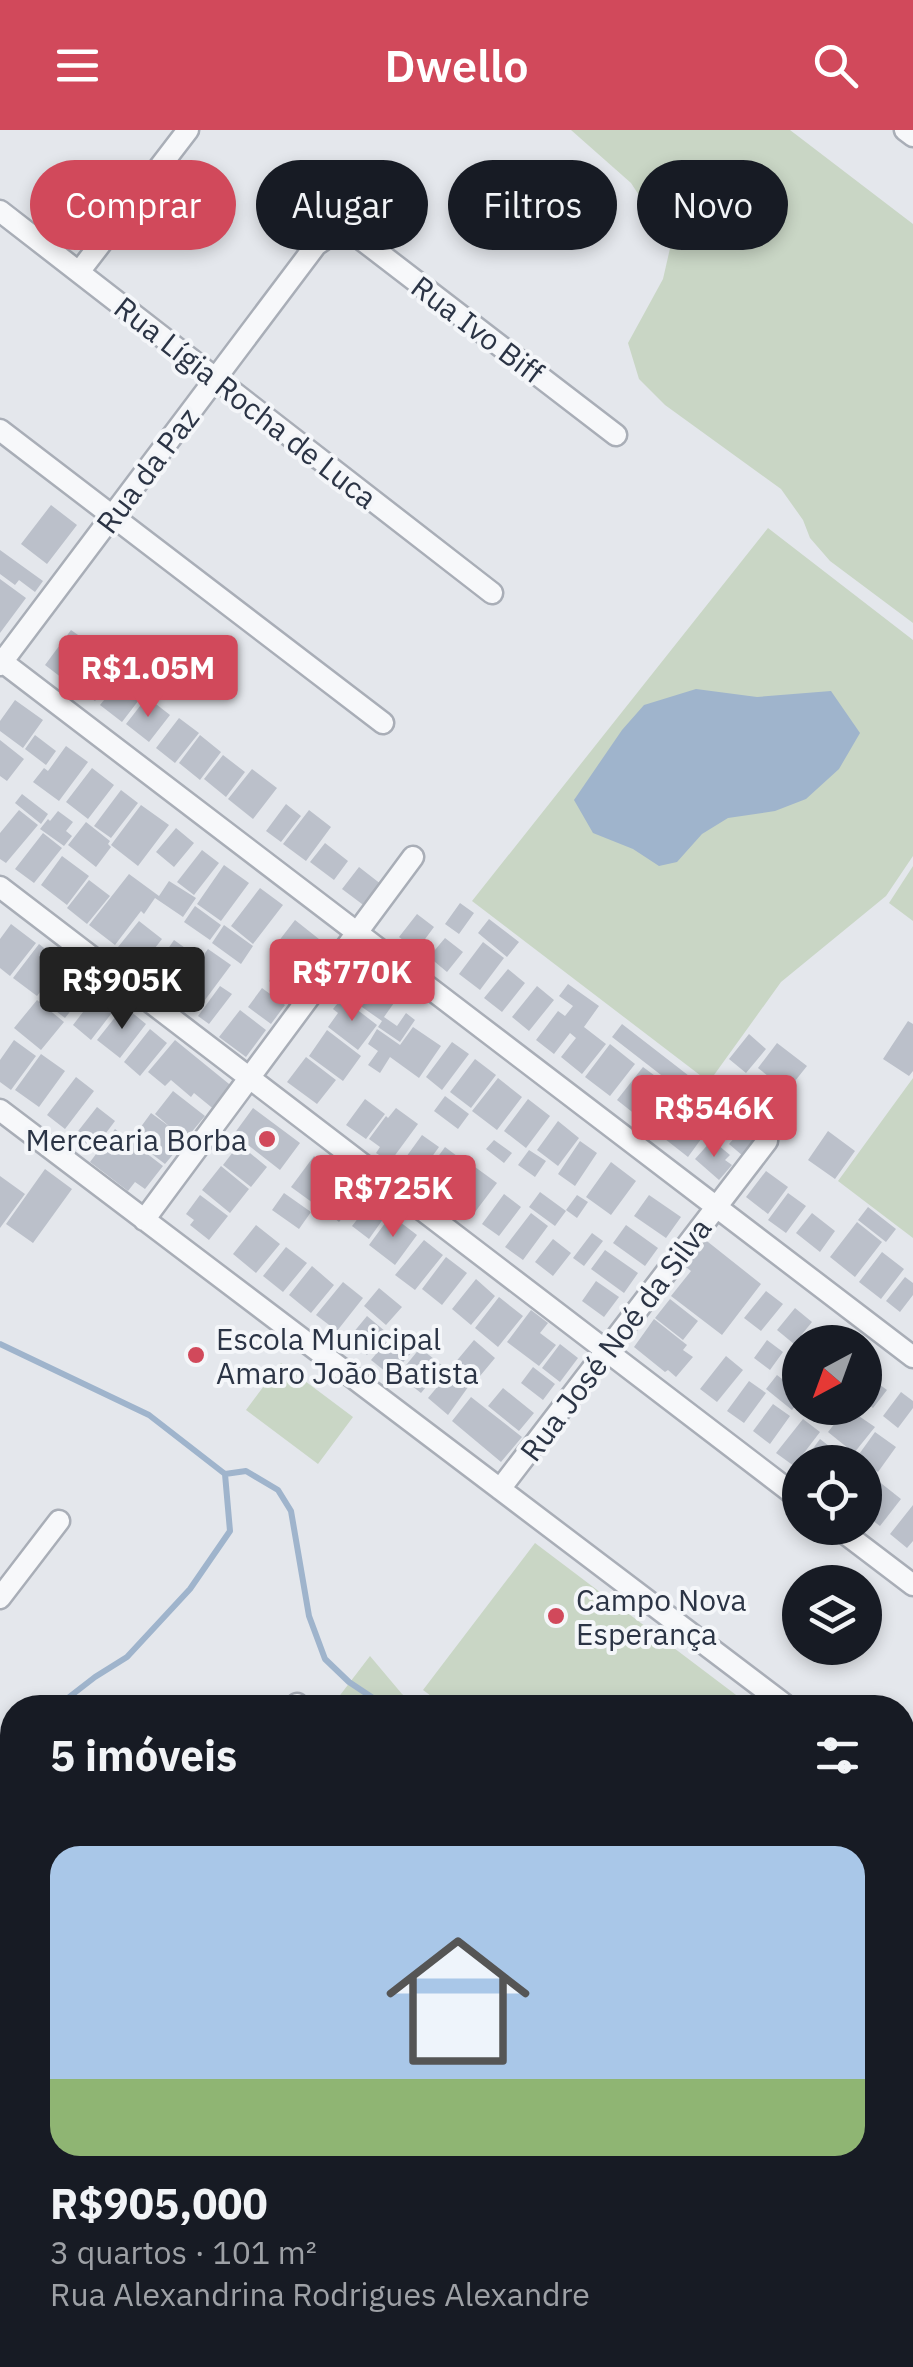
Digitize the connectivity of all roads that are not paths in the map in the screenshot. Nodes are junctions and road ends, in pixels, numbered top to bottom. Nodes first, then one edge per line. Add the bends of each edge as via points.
1 (188, 130) edge
2 (905, 130) edge
3 (913, 136) edge
4 (0, 211) edge
5 (313, 250) edge
6 (375, 250) edge
7 (78, 272) junction
8 (216, 378) junction
9 (0, 430) edge
10 (616, 435) dead end
11 (112, 517) junction
12 (492, 593) dead end
13 (1, 662) edge
14 (383, 723) dead end
15 (414, 857) dead end
16 (0, 887) edge
17 (358, 933) junction
18 (250, 1078) junction
19 (0, 1110) edge
20 (767, 1141) dead end
21 (716, 1207) junction
22 (144, 1220) junction
23 (606, 1350) junction
24 (913, 1357) edge
25 (782, 1484) edge
26 (500, 1489) junction
27 (59, 1522) dead end
28 (860, 1545) edge
29 (913, 1585) edge
30 (0, 1598) edge
31 (772, 1695) edge

1 - 7 street
2 - 3 street
4 - 7 street, Rua Lígia Rocha de Luca
5 - 8 street, Rua da Paz
6 - 10 street, Rua Ivo Biff
7 - 8 street, Rua Lígia Rocha de Luca
8 - 11 street, Rua da Paz
8 - 12 street, Rua Lígia Rocha de Luca
9 - 11 street
11 - 13 street, Rua da Paz
11 - 14 street
13 - 17 street
15 - 17 street
16 - 18 street
17 - 18 street
17 - 21 street
18 - 22 street
18 - 23 street
19 - 22 street
20 - 21 street, Rua José Noé da Silva
21 - 23 street, Rua José Noé da Silva
21 - 24 street
22 - 26 street
23 - 25 street
23 - 26 street, Rua José Noé da Silva
26 - 31 street
27 - 30 street
28 - 29 street

